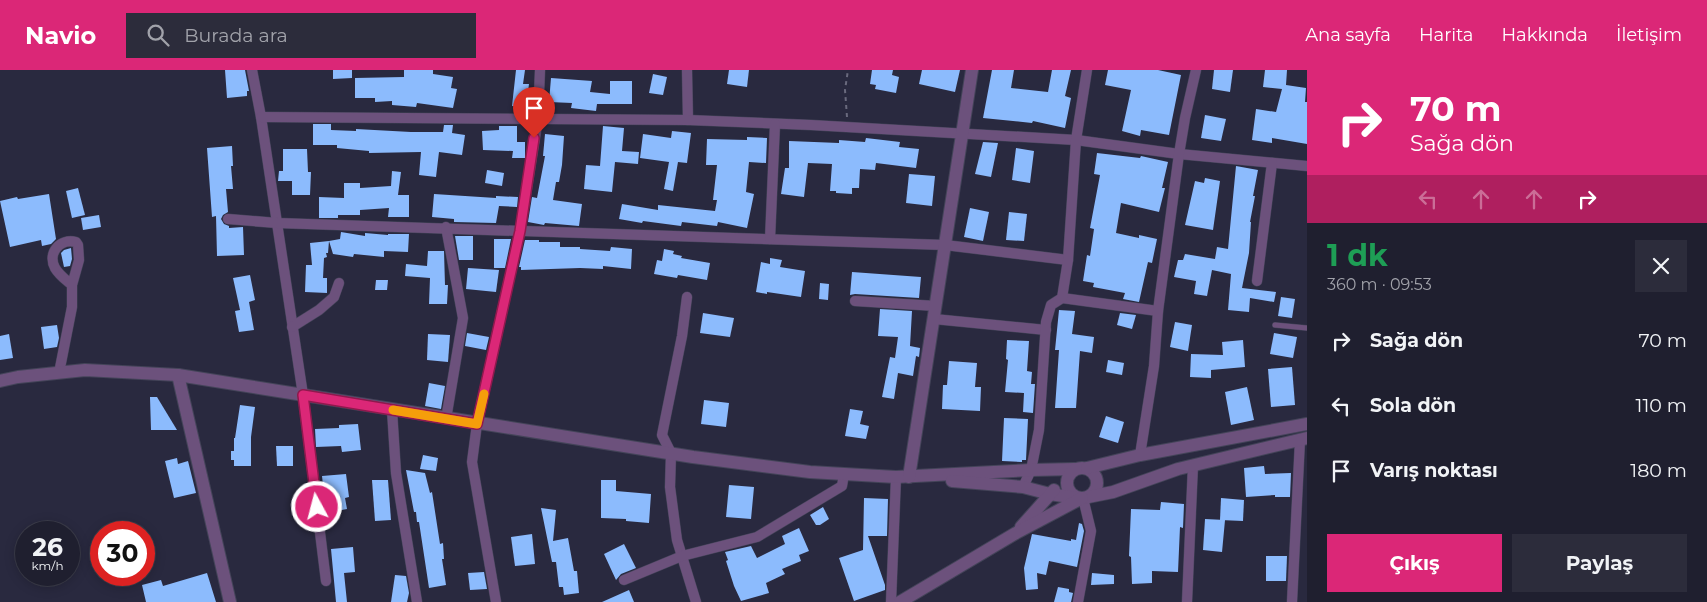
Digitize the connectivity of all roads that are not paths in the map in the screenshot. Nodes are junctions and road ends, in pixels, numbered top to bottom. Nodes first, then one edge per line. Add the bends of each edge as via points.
1 (252, 70) edge
2 (540, 70) edge
3 (688, 70) edge
4 (972, 70) edge
5 (1088, 70) edge
6 (1196, 70) edge
7 (261, 116) junction
8 (538, 119) junction
9 (688, 120) junction
10 (776, 124) junction
11 (962, 133) junction
12 (1076, 140) junction
13 (1179, 154) junction
14 (1272, 163) junction
15 (1307, 166) edge
16 (228, 219) dead end
17 (277, 223) junction
18 (446, 228) junction
19 (520, 231) junction
20 (770, 239) junction
21 (946, 245) junction
22 (1068, 260) junction
23 (1257, 281) dead end
24 (339, 283) dead end
25 (72, 285) dead end
26 (687, 297) dead end
27 (1062, 298) junction
28 (855, 301) dead end
29 (936, 306) junction
30 (1158, 311) junction
31 (934, 319) junction
32 (1274, 325) dead end
33 (292, 328) junction
34 (1307, 328) edge
35 (1046, 330) junction
36 (59, 373) junction
37 (178, 375) junction
38 (0, 381) edge
39 (303, 395) junction
40 (392, 410) junction
41 (446, 419) junction
42 (477, 424) junction
43 (1307, 424) edge
44 (1303, 439) edge
45 (671, 454) junction
46 (1140, 455) junction
47 (1193, 465) junction
48 (1031, 470) junction
49 (1076, 472) junction
50 (844, 474) junction
51 (896, 477) junction
52 (910, 477) junction
53 (1023, 487) junction
54 (1050, 494) junction
55 (1082, 498) junction
56 (1016, 533) junction
57 (682, 556) junction
58 (624, 580) dead end
59 (326, 581) dead end
60 (230, 602) edge
61 (417, 602) edge
62 (496, 602) edge
63 (696, 602) edge
64 (891, 602) edge
65 (900, 602) edge
66 (1078, 602) edge
67 (1187, 602) edge
68 (1292, 602) edge

1 - 7 street
2 - 8 street
3 - 9 street
4 - 11 street
5 - 12 street
6 - 13 street
7 - 8 street
7 - 17 street
8 - 9 street
8 - 19 street
9 - 10 street
10 - 11 street
10 - 20 street
11 - 12 street
11 - 21 street
12 - 13 street
12 - 22 street
13 - 14 street
13 - 30 street
14 - 15 street
14 - 23 street
16 - 17 street
17 - 18 street
17 - 33 street
18 - 19 street
18 - 41 street via 463,318
19 - 20 street
19 - 42 street
20 - 21 street
21 - 22 street
21 - 29 street
22 - 27 street
24 - 33 street via 334,297
25 - 36 street via 72,307
26 - 45 street via 662,435
27 - 30 street
27 - 35 street via 1051,305
28 - 29 street
29 - 31 street
30 - 46 street via 1154,366
31 - 35 street
31 - 52 street
32 - 34 lane
33 - 39 street
35 - 48 street via 1039,430
36 - 37 street via 85,370
36 - 38 street
37 - 39 street
37 - 60 street
39 - 40 street
39 - 59 street
40 - 41 street
40 - 61 street via 396,473
41 - 42 street
42 - 45 street
42 - 62 street via 472,462
43 - 46 street
44 - 47 street
44 - 68 street
45 - 50 street
45 - 57 street via 670,488
46 - 49 street
47 - 55 street via 1113,492
47 - 67 street
48 - 49 street
48 - 52 street
48 - 53 street
49 - 54 street
49 - 55 street via 1068,490
49 - 55 street via 1092,472 1097,482 1096,488
50 - 51 street
50 - 57 street via 842,486 757,538
51 - 52 street
51 - 64 street
52 - 53 street
53 - 54 street
54 - 55 street
54 - 56 street
55 - 56 street
55 - 66 street via 1091,531
56 - 65 street
57 - 58 street
57 - 63 street

